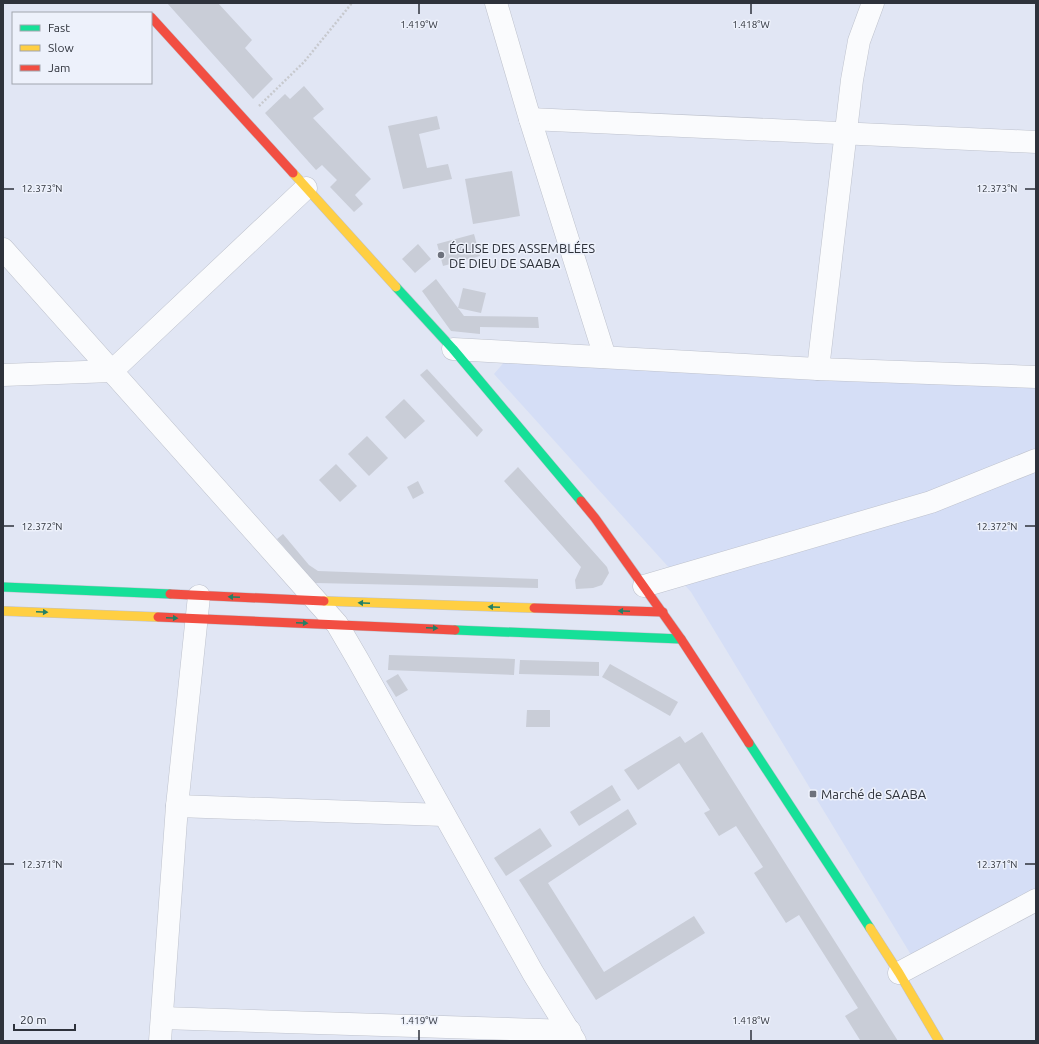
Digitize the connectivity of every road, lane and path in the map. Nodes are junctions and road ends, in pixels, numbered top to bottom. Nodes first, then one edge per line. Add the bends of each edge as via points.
1 (352, 3) edge
2 (496, 3) edge
3 (873, 3) edge
4 (152, 18) edge
5 (530, 119) junction
6 (244, 120) junction
7 (844, 133) junction
8 (1036, 142) edge
9 (306, 188) junction
10 (3, 249) edge
11 (453, 349) junction
12 (605, 357) junction
13 (818, 369) junction
14 (112, 371) junction
15 (3, 375) edge
16 (1036, 377) edge
17 (1036, 460) edge
18 (644, 586) junction
19 (3, 587) edge
20 (199, 596) junction
21 (318, 601) junction
22 (3, 611) edge
23 (663, 612) junction
24 (196, 619) junction
25 (337, 624) junction
26 (681, 639) junction
27 (177, 806) junction
28 (444, 815) junction
29 (1036, 900) edge
30 (899, 973) junction
31 (162, 1018) junction
32 (572, 1036) edge
33 (160, 1041) edge
34 (939, 1041) edge

1 - 6 path via 304,62
2 - 5 street
3 - 7 street via 859,41
4 - 6 street
5 - 7 street
5 - 12 street
6 - 9 street
7 - 8 street
7 - 13 street
9 - 11 street
9 - 14 street
10 - 14 street
11 - 12 street
11 - 18 street via 595,518
12 - 13 street
13 - 16 street
14 - 15 street
14 - 21 street
17 - 18 street via 931,502
18 - 23 street
19 - 20 street
21 -> 20 street
20 - 24 street
23 -> 21 street
21 - 25 street
22 -> 24 street
23 - 26 street
24 -> 25 street
24 - 27 street
25 -> 26 street
25 - 28 street
26 - 30 street
27 - 28 street
27 - 31 street
28 - 32 street via 533,973
29 - 30 street
30 - 34 street
31 - 32 street
31 - 33 street

